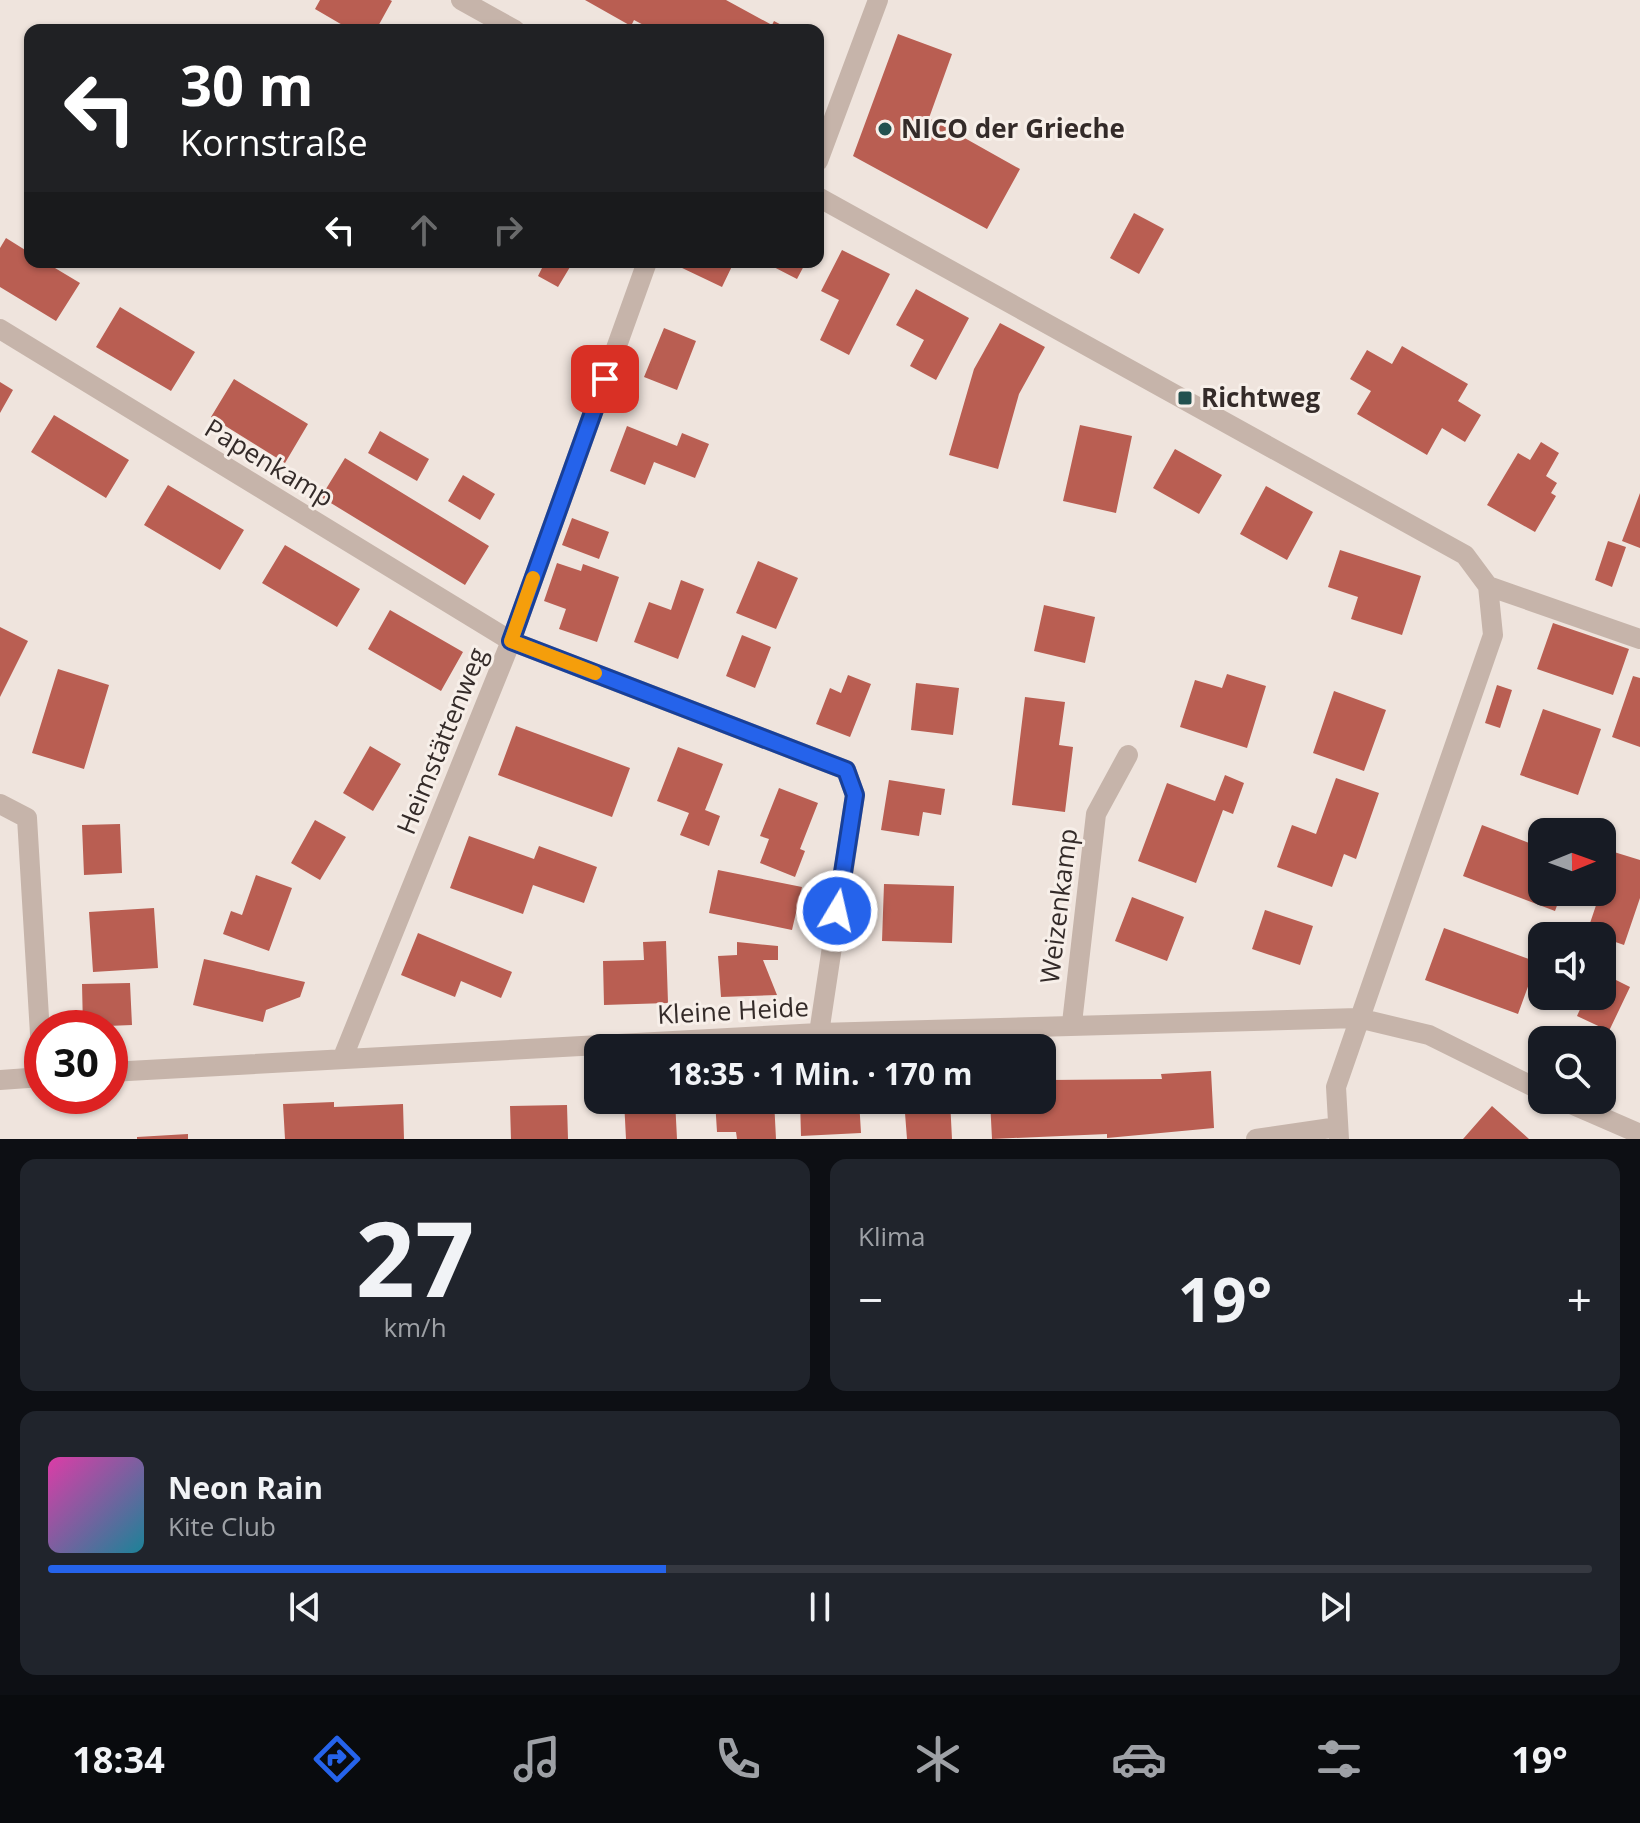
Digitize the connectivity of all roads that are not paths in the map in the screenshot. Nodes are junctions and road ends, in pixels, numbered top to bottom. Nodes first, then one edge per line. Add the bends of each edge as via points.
1 (461, 0) edge
2 (878, 0) edge
3 (504, 24) edge
4 (824, 145) edge
5 (824, 200) edge
6 (645, 268) edge
7 (0, 329) edge
8 (1488, 586) junction
9 (1640, 639) edge
10 (511, 641) junction
11 (1128, 755) dead end
12 (0, 804) edge
13 (39, 1010) edge
14 (1358, 1018) junction
15 (1072, 1023) junction
16 (819, 1033) junction
17 (343, 1057) junction
18 (128, 1071) edge
19 (24, 1078) edge
20 (0, 1080) edge
21 (1528, 1085) edge
22 (1594, 1114) edge
23 (1338, 1133) edge
24 (1640, 1134) edge
25 (1256, 1139) edge

1 - 3 street
2 - 4 street
5 - 8 street via 1465,555
6 - 10 street, Heimstättenweg
7 - 10 street, Papenkamp
8 - 9 street
8 - 14 street via 1493,635
10 - 16 street, Papenkamp via 846,770 855,795
10 - 17 street, Heimstättenweg
11 - 15 street, Weizenkamp via 1096,814
12 - 13 street via 27,818
14 - 15 street, Kleine Heide
14 - 21 street, Kleine Heide via 1429,1035
14 - 23 street via 1336,1087
15 - 16 street, Kleine Heide
16 - 17 street, Kleine Heide
17 - 18 street, Kleine Heide
19 - 20 street
22 - 24 street
23 - 25 street

